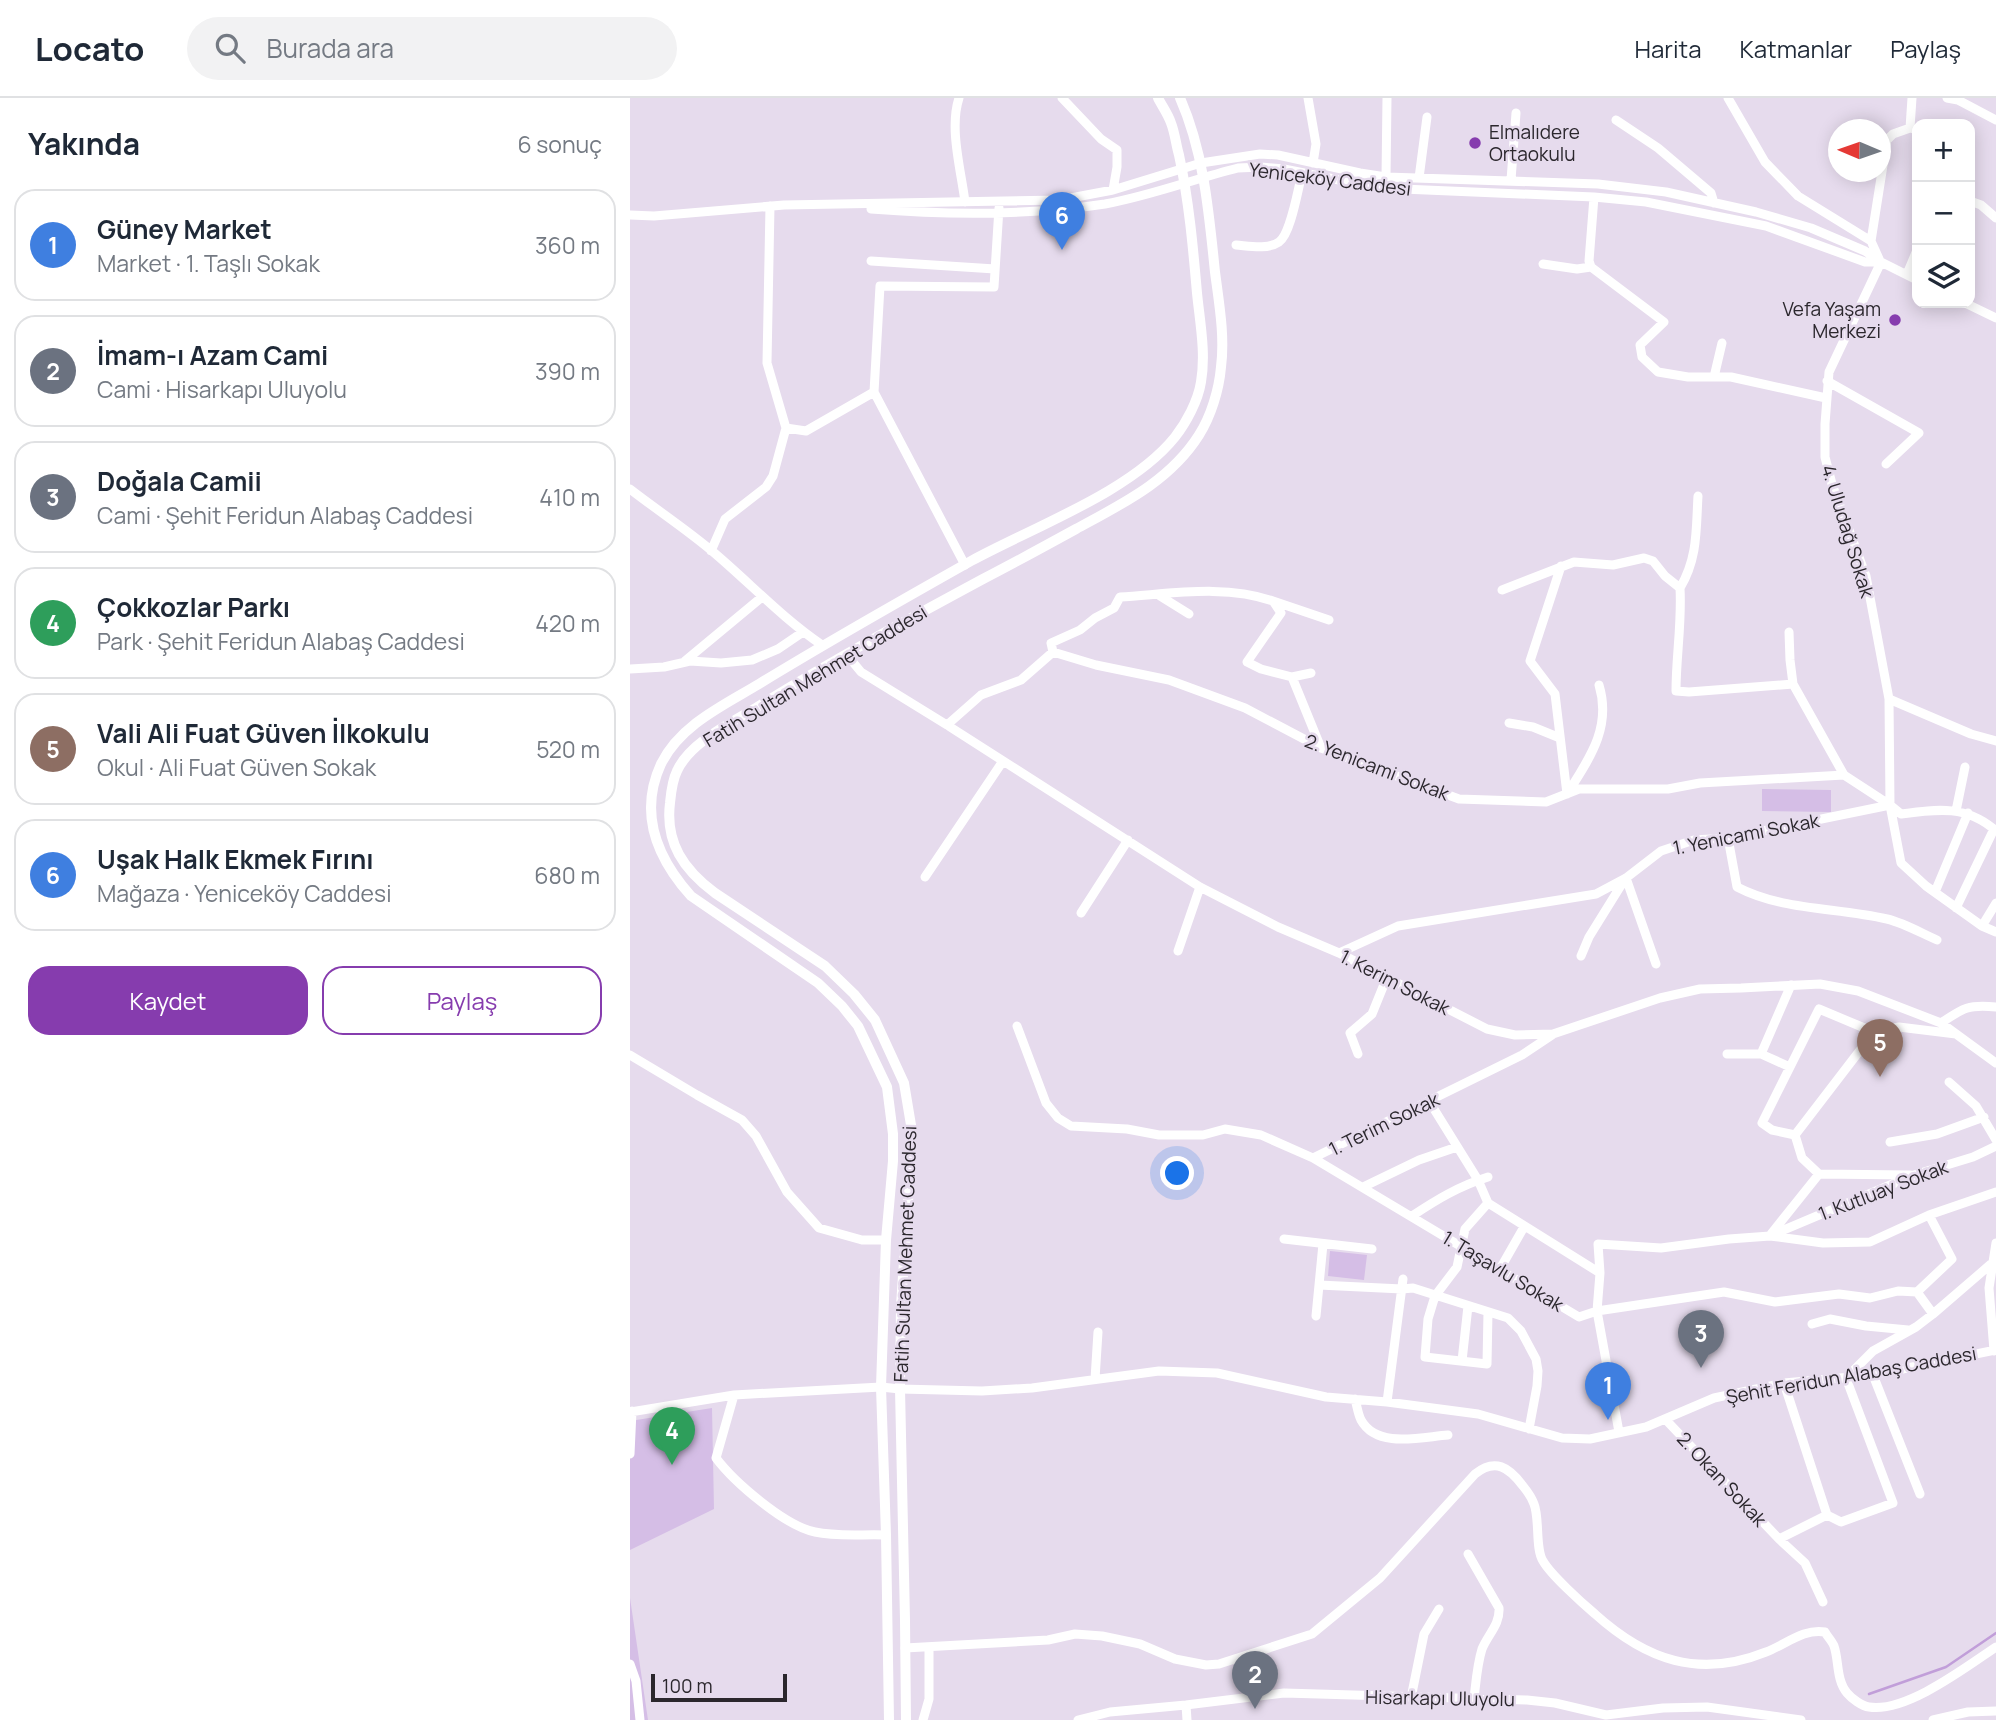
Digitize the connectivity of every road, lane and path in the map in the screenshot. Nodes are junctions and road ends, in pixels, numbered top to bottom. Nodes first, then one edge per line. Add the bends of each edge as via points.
1 (959, 98) edge
2 (1062, 98) edge
3 (1158, 98) edge
4 (1180, 98) edge
5 (1308, 98) edge
6 (1387, 98) edge
7 (1728, 98) edge
8 (1912, 98) edge
9 (1947, 98) edge
10 (1516, 113) dead end
11 (1427, 117) dead end
12 (1913, 119) edge
13 (1616, 120) dead end
14 (1996, 120) edge
15 (1912, 129) edge
16 (1200, 163) junction
17 (1313, 163) junction
18 (1182, 169) junction
19 (1302, 174) junction
20 (1386, 177) junction
21 (1203, 178) junction
22 (1419, 178) junction
23 (1511, 180) junction
24 (1551, 182) junction
25 (1185, 184) junction
26 (1113, 190) junction
27 (1551, 196) junction
28 (1594, 197) junction
29 (965, 202) junction
30 (999, 202) junction
31 (1714, 203) junction
32 (1975, 203) edge
33 (856, 204) junction
34 (770, 206) junction
35 (999, 214) junction
36 (630, 215) edge
37 (1996, 218) edge
38 (1871, 241) junction
39 (1236, 245) dead end
40 (871, 261) dead end
41 (1881, 262) junction
42 (1912, 262) edge
43 (1543, 264) dead end
44 (1591, 267) junction
45 (995, 269) junction
46 (1907, 274) junction
47 (1912, 276) edge
48 (1975, 308) edge
49 (1996, 318) edge
50 (1722, 343) dead end
51 (1714, 377) junction
52 (1827, 381) junction
53 (874, 392) junction
54 (1826, 398) junction
55 (786, 428) junction
56 (1886, 464) dead end
57 (630, 489) edge
58 (1698, 496) dead end
59 (711, 551) junction
60 (965, 565) junction
61 (1561, 566) junction
62 (1680, 588) junction
63 (1502, 590) dead end
64 (1158, 595) junction
65 (762, 597) junction
66 (1273, 601) junction
67 (1189, 614) dead end
68 (1329, 620) dead end
69 (803, 632) junction
70 (1789, 632) dead end
71 (822, 645) junction
72 (1053, 652) junction
73 (847, 655) junction
74 (684, 663) junction
75 (630, 669) edge
76 (1311, 673) dead end
77 (1292, 677) junction
78 (1793, 684) junction
79 (1599, 685) dead end
80 (1889, 699) junction
81 (1509, 723) dead end
82 (947, 725) junction
83 (1560, 738) junction
84 (1996, 741) edge
85 (1321, 748) junction
86 (1003, 761) junction
87 (1965, 767) dead end
88 (1844, 775) junction
89 (1567, 794) junction
90 (1890, 805) junction
91 (1956, 811) junction
92 (1968, 813) junction
93 (1995, 830) edge
94 (1728, 838) junction
95 (1128, 840) junction
96 (925, 877) dead end
97 (1626, 878) junction
98 (1200, 887) junction
99 (1935, 892) junction
100 (1996, 903) edge
101 (1956, 908) junction
102 (1081, 913) dead end
103 (1982, 926) junction
104 (1996, 932) edge
105 (1937, 940) dead end
106 (1178, 951) dead end
107 (1339, 953) junction
108 (1581, 956) dead end
109 (1656, 964) dead end
110 (1387, 977) junction
111 (1791, 985) junction
112 (1996, 1007) edge
113 (1941, 1023) junction
114 (1017, 1026) dead end
115 (1874, 1032) junction
116 (1553, 1034) junction
117 (1958, 1034) junction
118 (1358, 1054) dead end
119 (1727, 1054) dead end
120 (1761, 1054) junction
121 (630, 1055) edge
122 (1996, 1063) edge
123 (1790, 1066) junction
124 (1949, 1082) dead end
125 (1429, 1101) junction
126 (1984, 1117) junction
127 (1795, 1135) junction
128 (1996, 1140) edge
129 (1890, 1142) dead end
130 (1996, 1146) edge
131 (1457, 1147) junction
132 (1313, 1158) junction
133 (1819, 1174) junction
134 (1914, 1175) junction
135 (1488, 1177) dead end
136 (1478, 1180) junction
137 (1363, 1188) junction
138 (1996, 1192) edge
139 (1488, 1203) junction
140 (1928, 1215) junction
141 (1412, 1216) junction
142 (1524, 1227) junction
143 (1770, 1236) junction
144 (886, 1240) junction
145 (1284, 1240) dead end
146 (1996, 1243) edge
147 (1323, 1244) junction
148 (1461, 1246) junction
149 (1371, 1249) dead end
150 (1991, 1264) junction
151 (1500, 1269) junction
152 (1600, 1273) junction
153 (1403, 1279) dead end
154 (1319, 1284) junction
155 (1402, 1289) junction
156 (1917, 1292) junction
157 (1435, 1296) junction
158 (1468, 1306) junction
159 (1597, 1311) junction
160 (1488, 1312) junction
161 (1933, 1314) junction
162 (1316, 1316) dead end
163 (1812, 1324) dead end
164 (1910, 1330) junction
165 (1098, 1332) dead end
166 (1995, 1350) edge
167 (1462, 1362) junction
168 (1873, 1375) junction
169 (1846, 1378) junction
170 (1095, 1379) junction
171 (1784, 1382) junction
172 (881, 1387) junction
173 (900, 1389) junction
174 (734, 1395) junction
175 (1355, 1399) junction
176 (1387, 1402) junction
177 (631, 1411) edge
178 (1666, 1420) junction
179 (1529, 1429) junction
180 (1619, 1432) junction
181 (1448, 1435) dead end
182 (630, 1454) edge
183 (1920, 1494) dead end
184 (1828, 1516) junction
185 (886, 1535) junction
186 (1779, 1539) junction
187 (1468, 1554) dead end
188 (1823, 1602) dead end
189 (1439, 1609) dead end
190 (929, 1647) junction
191 (1996, 1647) edge
192 (905, 1648) junction
193 (630, 1664) edge
194 (1411, 1698) junction
195 (1474, 1699) junction
196 (1186, 1705) junction
197 (1996, 1711) edge
198 (1637, 1716) edge
199 (640, 1720) edge
200 (889, 1720) edge
201 (906, 1720) edge
202 (923, 1720) edge
203 (1078, 1720) edge
204 (1187, 1720) edge
205 (1801, 1720) edge
206 (1933, 1720) edge

1 - 29 street via 955,131
2 - 26 street via 1117,150
3 - 18 main road, Fatih Sultan Mehmet Caddesi via 1171,123
4 - 16 main road, Fatih Sultan Mehmet Caddesi
5 - 17 street via 1316,144
6 - 20 street
7 - 38 street via 1765,162 1798,196
8 - 12 street
9 - 14 street
10 - 23 street
11 - 22 street
13 - 31 street via 1658,148 1711,193
15 - 38 street via 1887,140
16 - 17 street, Yeniceköy Caddesi via 1260,154
16 - 18 street, Yeniceköy Caddesi
16 - 21 main road, Fatih Sultan Mehmet Caddesi
17 - 20 street, Yeniceköy Caddesi
18 - 25 main road, Fatih Sultan Mehmet Caddesi
18 - 26 street, Yeniceköy Caddesi
19 - 21 street, Yeniceköy Caddesi via 1261,167
19 - 27 street, Yeniceköy Caddesi via 1379,188
19 - 39 street via 1281,241 1265,247
20 - 22 street, Yeniceköy Caddesi
21 - 25 street, Yeniceköy Caddesi
21 - 73 main road, Fatih Sultan Mehmet Caddesi via 1222,367 1210,410 1187,452 1156,482 1109,511
22 - 23 street, Yeniceköy Caddesi
23 - 24 street, Yeniceköy Caddesi
24 - 27 street
24 - 31 street, Yeniceköy Caddesi via 1653,191
25 - 35 street, Yeniceköy Caddesi via 1107,203
25 - 60 main road, Fatih Sultan Mehmet Caddesi via 1203,354 1201,384 1191,411 1159,454 1108,491
26 - 30 street, Yeniceköy Caddesi via 1060,200
27 - 28 street, Yeniceköy Caddesi
28 - 41 street, Yeniceköy Caddesi via 1646,202 1766,226 1864,262
28 - 44 street
29 - 30 street, Yeniceköy Caddesi
29 - 33 street, Yeniceköy Caddesi
30 - 35 street
31 - 41 street, Yeniceköy Caddesi via 1811,228
32 - 37 street
33 - 34 street
33 - 35 street, Yeniceköy Caddesi via 862,209 929,214
34 - 36 street
34 - 55 street via 767,363
35 - 45 street
38 - 41 street
40 - 45 street
41 - 46 street, Yeniceköy Caddesi
41 - 52 street, 4. Uludağ Sokak
42 - 46 street
43 - 44 street
44 - 51 street via 1664,322 1640,345 1642,357 1658,372
45 - 53 street via 995,287 880,286
46 - 47 street, Yeniceköy Caddesi
48 - 49 street
50 - 51 street
51 - 54 street
52 - 54 street, 4. Uludağ Sokak
52 - 56 street via 1919,433
53 - 55 street via 806,431
53 - 60 street
54 - 80 street, 4. Uludağ Sokak via 1825,457 1866,576
55 - 59 street via 774,476 725,519
57 - 59 street
58 - 62 street via 1693,559
59 - 65 street
60 - 71 main road, Fatih Sultan Mehmet Caddesi
61 - 62 street via 1574,562 1613,565 1644,558
61 - 63 street
61 - 83 street via 1530,661 1555,694
62 - 78 street via 1676,691
64 - 66 street via 1243,593
64 - 67 street
64 - 72 street via 1120,597 1114,608 1051,643
65 - 69 street
65 - 74 street
66 - 68 street
66 - 77 street via 1281,613 1247,662
69 - 71 street
69 - 74 street via 752,660
70 - 78 street
71 - 144 main road, Fatih Sultan Mehmet Caddesi via 698,722 677,741 662,763 653,789 652,826 663,860 691,896 818,983 858,1026 887,1087 891,1109 893,1161
72 - 82 street via 1021,680 981,695
72 - 85 street, 2. Yenicami Sokak via 1096,666 1169,680 1245,708
73 - 82 street, 1. Kerim Sokak via 861,672
73 - 173 main road, Fatih Sultan Mehmet Caddesi via 779,693 689,754 676,771 668,824 680,857 694,875 825,966 875,1020 891,1051 904,1083 911,1125
74 - 75 street
76 - 77 street
77 - 85 street
78 - 88 street
79 - 89 street via 1601,730
80 - 84 street
80 - 90 street, 4. Uludağ Sokak
81 - 83 street
82 - 86 street, 1. Kerim Sokak
83 - 89 street
85 - 89 street, 2. Yenicami Sokak via 1459,799 1546,802
86 - 95 street, 1. Kerim Sokak
86 - 96 street
87 - 91 street
88 - 89 street, 2. Yenicami Sokak via 1668,789 1579,789
88 - 90 street
90 - 91 street, 1. Yenicami Sokak via 1901,814
90 - 94 street, 1. Yenicami Sokak
90 - 99 street, 4. Uludağ Sokak via 1902,863
91 - 92 street, 1. Yenicami Sokak
92 - 93 street, 1. Yenicami Sokak
92 - 99 street
93 - 101 street
94 - 97 street, 1. Yenicami Sokak via 1693,840 1661,851
94 - 105 street via 1737,887 1751,895 1888,919
95 - 98 street, 1. Kerim Sokak
95 - 102 street
97 - 107 street, 1. Yenicami Sokak via 1596,894 1398,926
97 - 108 street
97 - 109 street
98 - 106 street
98 - 107 street, 1. Kerim Sokak
99 - 101 street
100 - 103 street
101 - 103 street
103 - 104 street
107 - 110 street, 1. Kerim Sokak
110 - 116 street, 1. Kerim Sokak via 1487,1029 1515,1035
110 - 118 street via 1372,1014 1350,1033
111 - 113 street, 1. Kerim Sokak via 1820,984 1858,991
111 - 116 street, 1. Kerim Sokak via 1700,989
111 - 120 street
112 - 113 street via 1962,1009
113 - 117 street, 1. Kerim Sokak
114 - 132 street, 1. Terim Sokak via 1046,1103 1071,1126 1159,1135 1203,1135 1225,1129 1261,1135
115 - 117 street via 1899,1027
115 - 123 street via 1819,1009
115 - 127 street
116 - 125 street, 1. Terim Sokak via 1522,1055
117 - 122 street, 1. Kerim Sokak
119 - 120 street
120 - 123 street
121 - 144 street via 742,1119 787,1192 819,1228 862,1240
123 - 127 street via 1762,1123
124 - 126 street
125 - 131 street
125 - 132 street, 1. Terim Sokak
126 - 128 street
126 - 129 street via 1937,1134
127 - 133 street via 1802,1158
130 - 134 street, 1. Kutluay Sokak
131 - 136 street
131 - 137 street
132 - 137 street, 1. Taşavlu Sokak
133 - 134 street
133 - 143 street
134 - 143 street, 1. Kutluay Sokak
135 - 136 street
136 - 139 street
136 - 141 street
137 - 141 street, 1. Taşavlu Sokak
138 - 140 street
139 - 142 street
139 - 148 street via 1465,1229
140 - 143 street via 1870,1242 1823,1243
140 - 156 street via 1952,1259
141 - 148 street, 1. Taşavlu Sokak
142 - 151 street
142 - 152 street
143 - 152 street via 1661,1248 1598,1244
144 - 172 main road, Fatih Sultan Mehmet Caddesi
145 - 147 street
146 - 150 street
147 - 149 street
147 - 154 street
148 - 151 street, 1. Taşavlu Sokak
148 - 157 street via 1457,1267
150 - 161 street
150 - 166 street
151 - 159 street, 1. Taşavlu Sokak via 1579,1317
152 - 159 street
153 - 155 street
154 - 155 street
154 - 162 street
155 - 157 street
155 - 176 street
156 - 159 street, 1. Taşavlu Sokak via 1775,1302 1724,1292
156 - 161 street
157 - 158 street
157 - 167 street via 1425,1357
158 - 160 street
158 - 167 street
159 - 180 street
160 - 167 street via 1487,1364
160 - 179 street via 1508,1318 1536,1359 1537,1386
161 - 164 street
163 - 164 street via 1830,1319
164 - 169 street via 1873,1351
165 - 170 street
166 - 168 street, Şehit Feridun Alabaş Caddesi
168 - 169 street, Şehit Feridun Alabaş Caddesi
168 - 183 street
169 - 171 street, Şehit Feridun Alabaş Caddesi
169 - 184 street, 2. Okan Sokak via 1893,1503 1841,1522
170 - 173 street, Şehit Feridun Alabaş Caddesi via 1007,1390
170 - 175 street, Şehit Feridun Alabaş Caddesi via 1159,1371 1217,1373
171 - 178 street, Şehit Feridun Alabaş Caddesi via 1714,1398
171 - 184 street
172 - 173 street, Şehit Feridun Alabaş Caddesi
172 - 174 street, Şehit Feridun Alabaş Caddesi
172 - 185 main road, Fatih Sultan Mehmet Caddesi
173 - 192 main road, Fatih Sultan Mehmet Caddesi
174 - 177 street, Şehit Feridun Alabaş Caddesi
174 - 185 street via 716,1458 723,1467 796,1527 817,1533
175 - 176 street, Şehit Feridun Alabaş Caddesi
175 - 181 street via 1360,1419 1379,1436
176 - 179 street, Şehit Feridun Alabaş Caddesi via 1478,1414
177 - 182 street
178 - 180 street, Şehit Feridun Alabaş Caddesi
178 - 186 street, 2. Okan Sokak
179 - 180 street, Şehit Feridun Alabaş Caddesi via 1562,1438 1590,1439
184 - 186 street, 2. Okan Sokak
185 - 200 main road, Fatih Sultan Mehmet Caddesi
186 - 188 street via 1805,1563
187 - 195 street via 1499,1608 1496,1627 1483,1647
189 - 194 street via 1424,1634
190 - 191 street via 1048,1640 1075,1634 1140,1644 1175,1659 1206,1665 1232,1660 1312,1634 1380,1578 1475,1474 1485,1466 1496,1466 1511,1472 1535,1505 1542,1560 1595,1615 1651,1653 1679,1663 1710,1665 1765,1653 1815,1630 1825,1632 1845,1691 1868,1707 1912,1698
190 - 192 street
190 - 202 street via 929,1699
192 - 201 main road, Fatih Sultan Mehmet Caddesi
193 - 199 street
194 - 195 street, Hisarkapı Uluyolu
194 - 196 street, Hisarkapı Uluyolu via 1284,1693
195 - 198 street, Hisarkapı Uluyolu via 1527,1700
196 - 203 street, Hisarkapı Uluyolu via 1110,1712
196 - 204 street
197 - 206 street
198 - 205 street, Hisarkapı Uluyolu via 1663,1708 1707,1707

